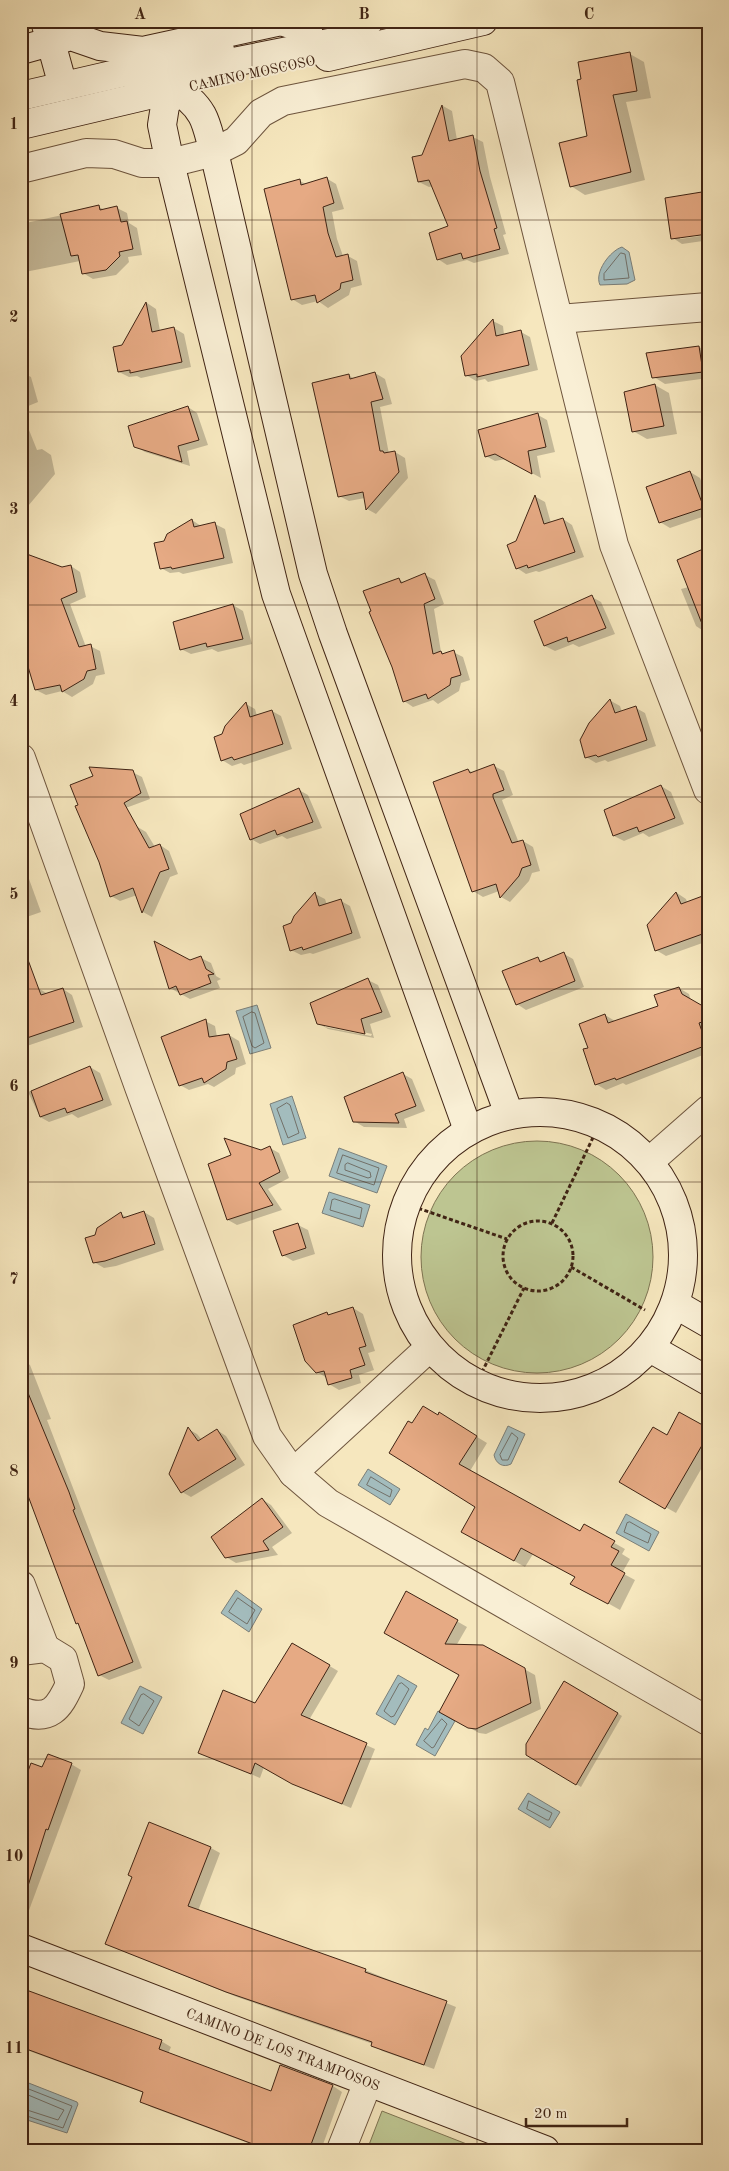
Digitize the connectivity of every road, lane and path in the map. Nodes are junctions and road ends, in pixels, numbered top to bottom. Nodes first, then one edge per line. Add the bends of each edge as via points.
1 (350, 21) edge
2 (369, 21) edge
3 (483, 21) edge
4 (308, 25) edge
5 (48, 31) edge
6 (21, 50) edge
7 (125, 72) junction
8 (63, 86) junction
9 (175, 89) junction
10 (21, 96) edge
11 (129, 100) junction
12 (21, 111) edge
13 (21, 125) edge
14 (214, 152) junction
15 (170, 163) junction
16 (21, 169) edge
17 (708, 307) edge
18 (559, 319) junction
19 (21, 758) edge
20 (708, 790) edge
21 (708, 1110) edge
22 (509, 1114) junction
23 (600, 1124) junction
24 (468, 1130) junction
25 (650, 1162) junction
26 (406, 1204) junction
27 (552, 1223) junction
28 (507, 1239) junction
29 (571, 1267) junction
30 (524, 1288) junction
31 (671, 1314) junction
32 (708, 1323) edge
33 (429, 1348) junction
34 (650, 1348) junction
35 (708, 1381) edge
36 (476, 1384) junction
37 (294, 1473) junction
38 (21, 1585) edge
39 (33, 1649) edge
40 (21, 1711) edge
41 (708, 1721) edge
42 (21, 1948) edge
43 (368, 2082) junction
44 (341, 2150) edge
45 (545, 2150) edge

1 - 4 street, CAMINO MOSCOSO
2 - 9 street via 344,40 203,68
3 - 9 street, CAMINO MOSCOSO
4 - 5 street via 281,21 143,51 100,46
4 - 7 street, CAMINO MOSCOSO
5 - 6 street
5 - 8 street
7 - 8 street, CAMINO MOSCOSO
7 - 9 street
8 - 10 street, CAMINO MOSCOSO
8 - 11 street via 105,92
8 - 12 street via 36,108
9 - 11 street, CAMINO MOSCOSO
9 - 14 street via 189,98 202,115
9 - 15 street via 165,106 162,125
11 - 13 street, CAMINO MOSCOSO
14 - 15 street
14 - 18 street via 236,141 261,113 283,101 465,64 484,68 500,82
14 - 22 street via 313,574
15 - 16 street via 142,163 114,154 86,153
15 - 24 street via 276,594
17 - 18 street
18 - 20 street via 614,545
19 - 37 street via 267,1436
21 - 25 street
22 - 23 street via 559,1112
22 - 24 street
23 - 25 street via 627,1140
23 - 27 path
24 - 26 street via 442,1150 421,1175
25 - 31 street via 670,1193 682,1229 683,1267
26 - 28 path
26 - 33 street via 397,1242 399,1281 411,1318
27 - 28 path via 532,1221 521,1224
27 - 29 path via 561,1228 572,1246 574,1257
28 - 30 path via 503,1250 507,1272
29 - 30 path via 558,1285 546,1290
29 - 31 path
30 - 36 path
31 - 32 street
31 - 34 street
33 - 36 street via 453,1370
33 - 37 street
34 - 35 street
34 - 36 street via 614,1378 570,1396 522,1398
37 - 41 street via 328,1503
38 - 39 street
39 - 40 street via 63,1659 70,1684 62,1702 49,1714 34,1716
42 - 43 street, CAMINO DE LOS TRAMPOSOS
43 - 44 street
43 - 45 street, CAMINO DE LOS TRAMPOSOS

